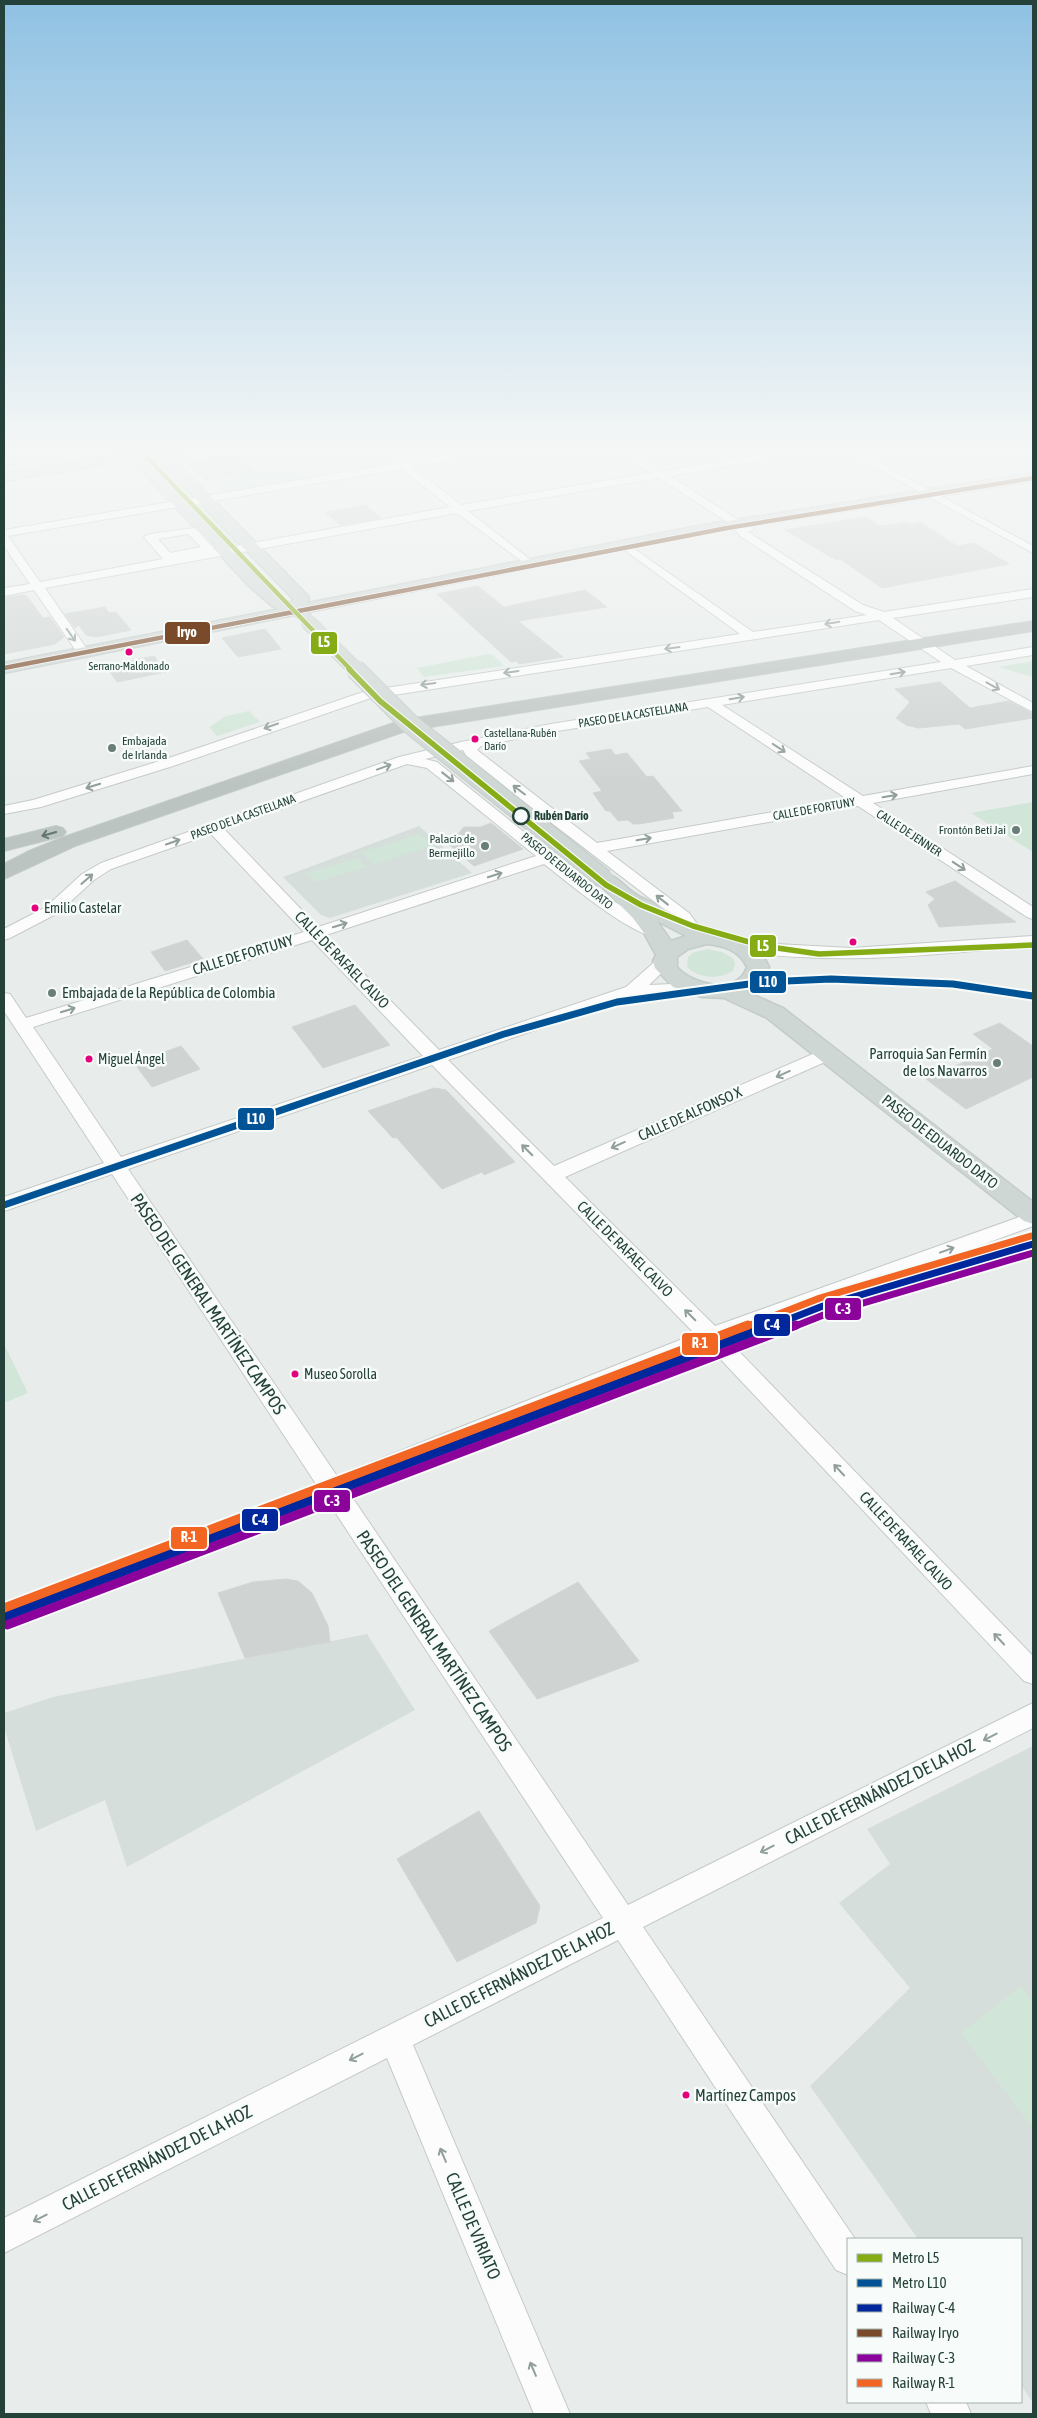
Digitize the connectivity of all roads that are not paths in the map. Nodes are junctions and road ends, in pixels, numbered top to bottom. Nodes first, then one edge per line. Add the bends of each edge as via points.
1 (19, 560) edge
2 (182, 560) edge
3 (232, 560) edge
4 (264, 560) edge
5 (523, 560) edge
6 (548, 560) edge
7 (645, 560) edge
8 (784, 560) edge
9 (528, 564) junction
10 (37, 586) junction
11 (4, 592) edge
12 (1033, 593) edge
13 (303, 616) junction
14 (880, 616) junction
15 (1033, 618) edge
16 (1033, 626) edge
17 (752, 637) junction
18 (917, 640) junction
19 (83, 652) junction
20 (1033, 652) edge
21 (953, 664) junction
22 (4, 668) edge
23 (709, 702) junction
24 (1033, 708) edge
25 (476, 743) junction
26 (404, 760) junction
27 (1033, 770) edge
28 (860, 801) junction
29 (4, 810) edge
30 (215, 827) junction
31 (4, 845) edge
32 (596, 848) junction
33 (549, 857) junction
34 (4, 873) edge
35 (622, 894) junction
36 (1033, 894) edge
37 (1010, 899) junction
38 (1033, 914) edge
39 (316, 932) junction
40 (658, 934) junction
41 (4, 935) edge
42 (702, 935) junction
43 (1033, 941) edge
44 (742, 946) junction
45 (820, 954) junction
46 (666, 958) junction
47 (756, 973) junction
48 (690, 987) junction
49 (725, 990) junction
50 (632, 991) junction
51 (4, 998) edge
52 (775, 1013) junction
53 (22, 1025) junction
54 (828, 1054) junction
55 (436, 1058) junction
56 (116, 1166) junction
57 (551, 1175) junction
58 (4, 1204) edge
59 (1033, 1215) edge
60 (1033, 1219) edge
61 (711, 1336) junction
62 (331, 1488) junction
63 (4, 1615) edge
64 (1033, 1673) edge
65 (1033, 1714) edge
66 (623, 1922) junction
67 (394, 2038) junction
68 (4, 2236) edge
69 (847, 2257) edge
70 (945, 2403) edge
71 (552, 2414) edge
72 (953, 2414) edge

1 - 10 street
2 - 10 street
3 - 13 main road via 275,600
4 - 13 main road via 301,598
5 - 9 street
6 - 9 main road
7 - 17 street
8 - 14 street via 859,608
9 - 13 main road
10 - 11 street
10 -> 19 street
12 - 14 street
13 - 19 main road
13 - 35 main road, bridge via 409,723
14 -> 17 street
14 - 18 street
15 - 18 highway, PASEO DE LA CASTELLANA
16 - 18 highway, PASEO DE LA CASTELLANA
17 -> 29 street via 366,695 168,763 36,804
18 - 21 street
18 -> 31 highway, PASEO DE LA CASTELLANA via 391,718 85,824
18 - 34 highway, PASEO DE LA CASTELLANA via 402,726 68,842
19 - 22 main road
20 - 21 street, PASEO DE LA CASTELLANA
23 -> 21 street, PASEO DE LA CASTELLANA
21 -> 24 street
23 - 25 street, PASEO DE LA CASTELLANA
23 -> 28 street, CALLE DE JENNER
25 - 26 street, PASEO DE LA CASTELLANA
32 -> 25 street via 473,756 470,750
30 -> 26 street, PASEO DE LA CASTELLANA
26 -> 33 street, PASEO DE EDUARDO DATO via 432,765
28 -> 27 street, CALLE DE FORTUNY
32 -> 28 street, CALLE DE FORTUNY
28 -> 37 street, CALLE DE JENNER
30 - 39 street, CALLE DE RAFAEL CALVO via 220,836
41 -> 30 street, PASEO DE LA CASTELLANA via 52,910 88,877 106,866
42 -> 32 street via 683,916
39 -> 33 street, CALLE DE FORTUNY
33 - 40 street, PASEO DE EDUARDO DATO via 619,913
35 - 40 main road, PASEO DE EDUARDO DATO
35 - 42 main road, PASEO DE EDUARDO DATO
36 - 37 street
37 - 38 street, CALLE DE JENNER
53 -> 39 street, CALLE DE FORTUNY
39 - 55 street, CALLE DE RAFAEL CALVO
40 - 46 main road, PASEO DE EDUARDO DATO
42 - 44 main road
42 - 46 main road via 673,948
43 - 45 street
44 - 45 street
44 - 47 main road via 754,957
45 - 47 street
46 - 48 main road via 667,970
46 - 50 street
47 - 49 main road via 741,986
47 - 52 main road, PASEO DE EDUARDO DATO
48 - 49 main road
48 - 50 street
49 - 52 main road, PASEO DE EDUARDO DATO
50 - 55 street
51 - 53 street, PASEO DEL GENERAL MARTÍNEZ CAMPOS
52 - 54 main road, PASEO DE EDUARDO DATO
53 - 56 street, PASEO DEL GENERAL MARTÍNEZ CAMPOS
54 -> 57 street, CALLE DE ALFONSO X
54 - 59 main road, PASEO DE EDUARDO DATO
55 - 56 street
57 -> 55 street, CALLE DE RAFAEL CALVO
56 - 58 street
56 - 62 street, PASEO DEL GENERAL MARTÍNEZ CAMPOS
61 -> 57 street, CALLE DE RAFAEL CALVO
61 -> 60 street
61 - 62 street
64 -> 61 street, CALLE DE RAFAEL CALVO
62 - 63 street
62 - 66 street, PASEO DEL GENERAL MARTÍNEZ CAMPOS
65 -> 66 street, CALLE DE FERNÁNDEZ DE LA HOZ
66 - 67 street, CALLE DE FERNÁNDEZ DE LA HOZ
66 - 69 street, PASEO DEL GENERAL MARTÍNEZ CAMPOS
67 -> 68 street, CALLE DE FERNÁNDEZ DE LA HOZ
71 -> 67 street, CALLE DE VIRIATO
70 - 72 street

